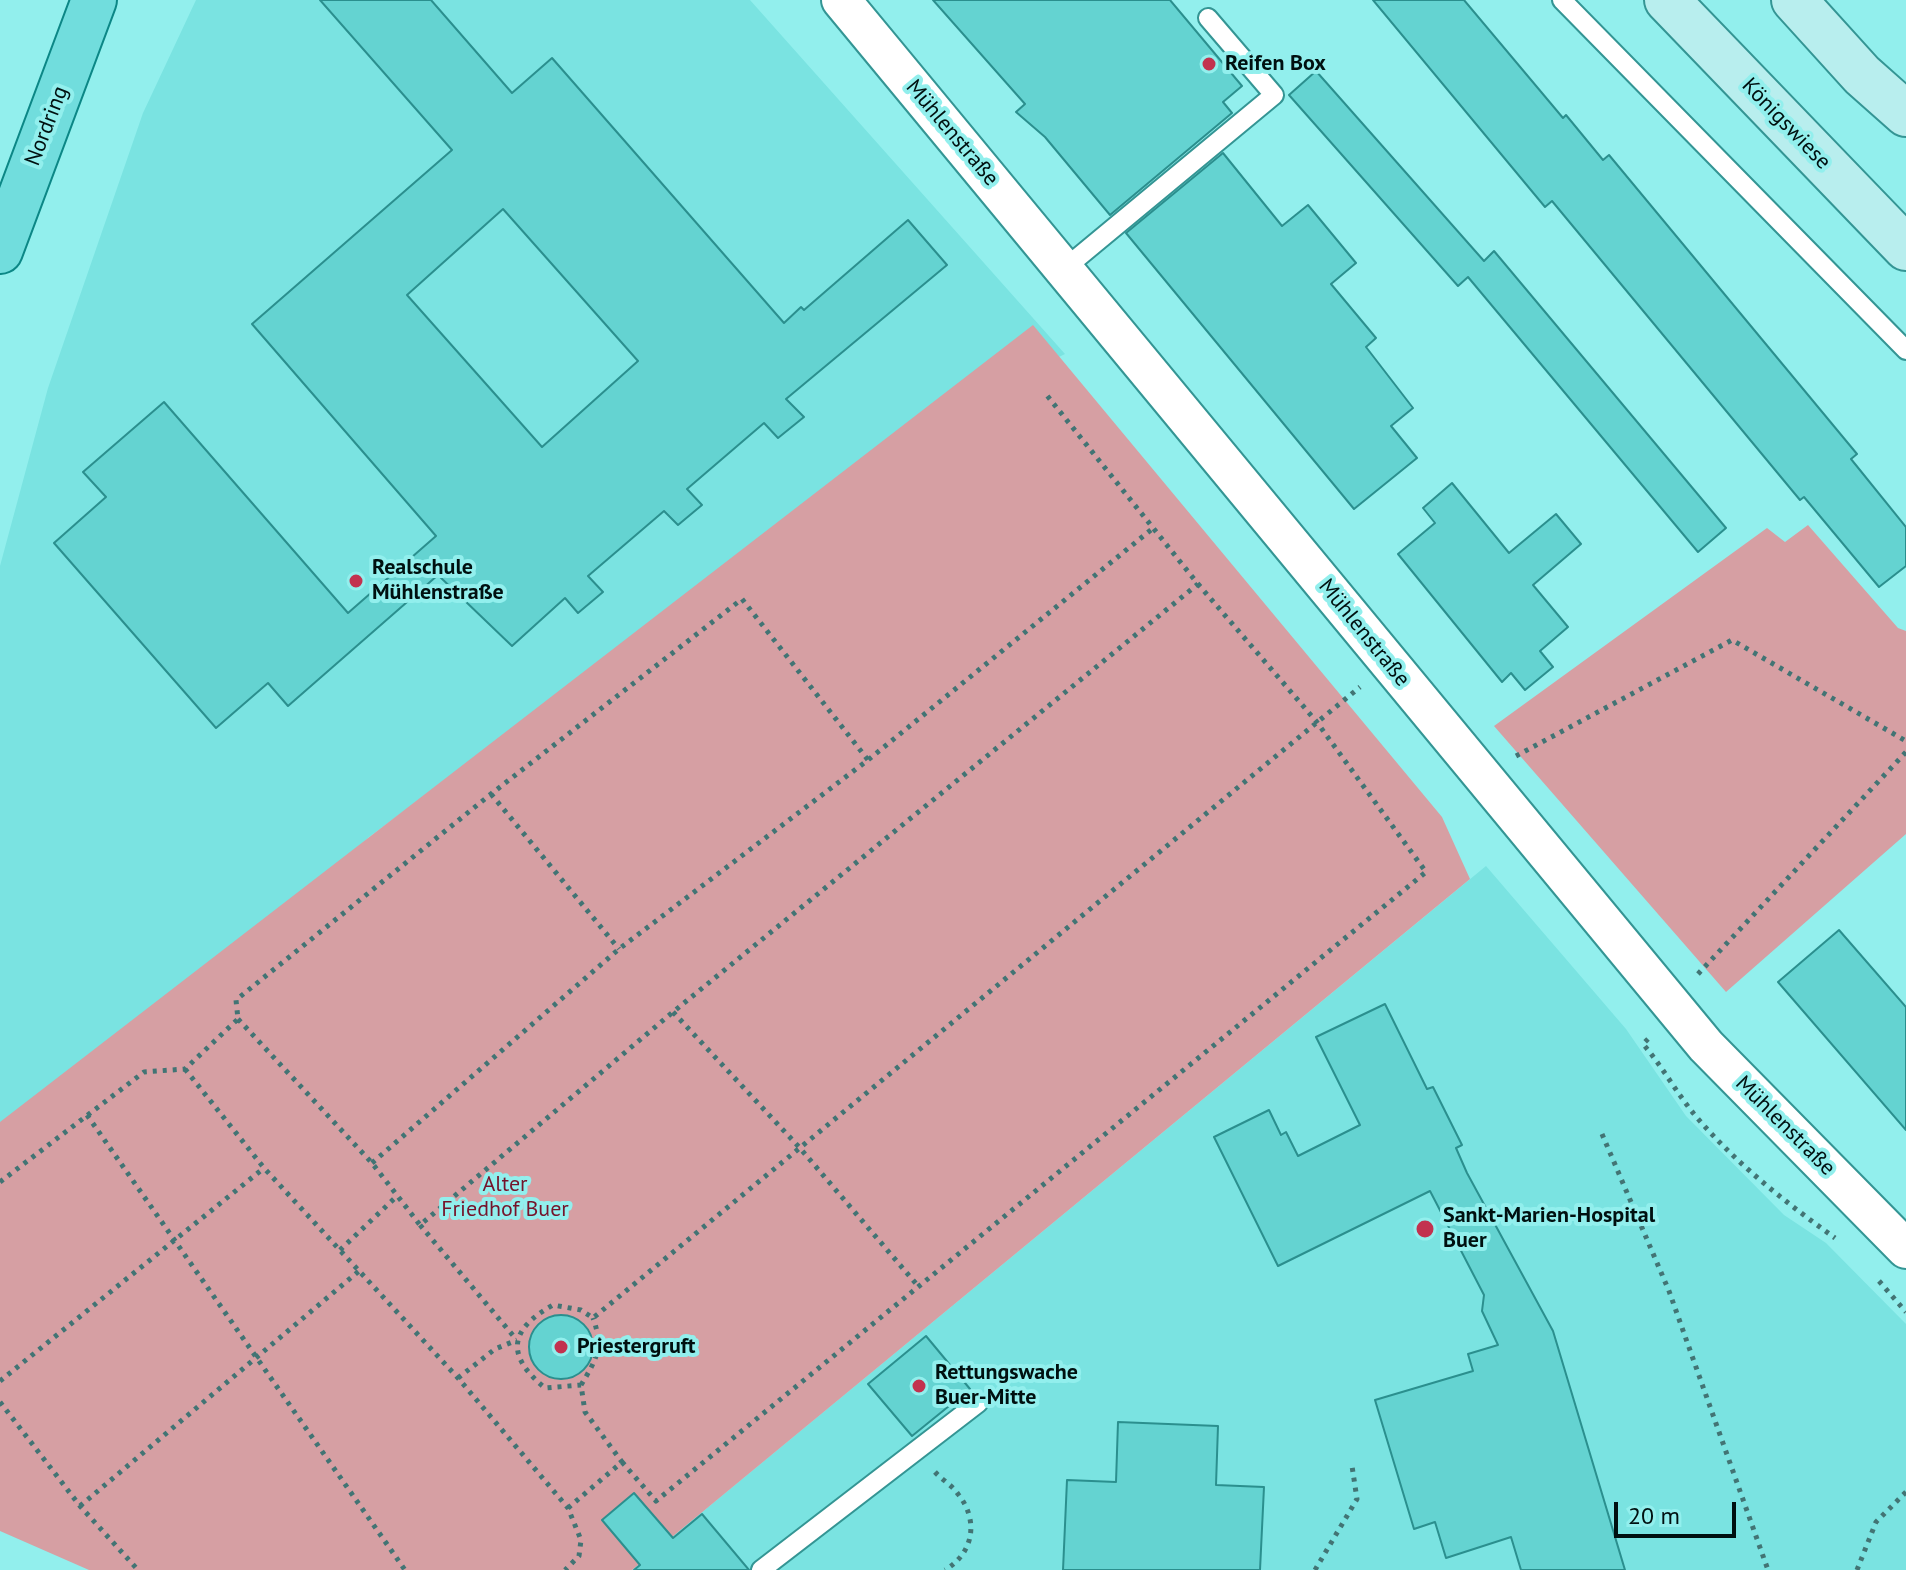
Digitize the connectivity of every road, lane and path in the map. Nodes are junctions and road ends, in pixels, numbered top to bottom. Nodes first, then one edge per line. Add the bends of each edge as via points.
1 (94, 0) edge
2 (841, 0) edge
3 (1562, 0) edge
4 (1667, 0) edge
5 (1794, 0) edge
6 (1208, 18) dead end
7 (1906, 114) edge
8 (1906, 248) edge
9 (0, 251) edge
10 (1064, 269) junction
11 (1906, 350) edge
12 (1045, 393) dead end
13 (1152, 529) junction
14 (1198, 584) junction
15 (1390, 665) junction
16 (1316, 721) junction
17 (1906, 741) edge
18 (1906, 752) edge
19 (868, 760) junction
20 (1480, 776) junction
21 (491, 794) junction
22 (619, 949) junction
23 (1686, 995) junction
24 (673, 1012) junction
25 (238, 1019) junction
26 (185, 1069) junction
27 (87, 1115) junction
28 (1602, 1134) dead end
29 (799, 1147) junction
30 (372, 1163) junction
31 (264, 1168) junction
32 (0, 1182) edge
33 (397, 1196) junction
34 (420, 1225) junction
35 (172, 1240) junction
36 (1839, 1241) dead end
37 (1906, 1249) edge
38 (340, 1250) junction
39 (1870, 1270) dead end
40 (359, 1271) junction
41 (918, 1286) junction
42 (1906, 1312) edge
43 (593, 1318) junction
44 (517, 1340) junction
45 (257, 1359) junction
46 (458, 1378) junction
47 (0, 1381) edge
48 (581, 1385) junction
49 (0, 1402) edge
50 (978, 1403) dead end
51 (916, 1451) junction
52 (622, 1462) junction
53 (1352, 1466) dead end
54 (1906, 1492) edge
55 (80, 1506) junction
56 (568, 1508) junction
57 (138, 1570) edge
58 (405, 1570) edge
59 (565, 1570) edge
60 (761, 1570) edge
61 (945, 1570) edge
62 (1315, 1570) edge
63 (1768, 1570) edge
64 (1857, 1570) edge

1 - 9 main road, Nordring
2 - 10 street, Mühlenstraße
3 - 11 lane
4 - 8 main road, Königswiese
5 - 7 main road via 1862,75
6 - 10 lane via 1274,95
10 - 15 street, Mühlenstraße
12 - 13 path
13 - 14 path
13 - 19 path
14 - 16 path
14 - 24 path
15 - 16 path
15 - 20 street, Mühlenstraße
16 - 29 path
16 - 41 path via 1426,872
17 - 20 path via 1732,640
18 - 23 path
19 - 21 path via 742,599
19 - 22 path
20 - 23 street, Mühlenstraße
21 - 22 path
21 - 25 path via 236,1000
22 - 30 path
23 - 36 path via 1643,1044 1694,1114 1777,1197
23 - 37 street, Mühlenstraße via 1706,1046
24 - 29 path
24 - 34 path
25 - 26 path
25 - 30 path
26 - 27 path via 144,1072
26 - 31 path
27 - 32 path
27 - 35 path
28 - 63 path via 1669,1291
29 - 41 path
29 - 43 path
30 - 33 path
31 - 35 path
31 - 38 path
33 - 34 path
33 - 38 path
34 - 44 path
35 - 45 path
35 - 47 path
38 - 40 path
39 - 42 path
40 - 45 path
40 - 46 path
41 - 52 path via 656,1501
43 - 44 path via 553,1305 523,1326
43 - 48 path via 600,1338 595,1362
44 - 46 path via 495,1349
44 - 48 path via 526,1373 545,1388
45 - 55 path
45 - 58 path
46 - 56 path
48 - 52 path via 585,1412
49 - 55 path
50 - 51 lane
51 - 60 lane
51 - 61 path via 957,1492 973,1529 965,1556
52 - 56 path
53 - 62 path via 1357,1499
54 - 64 path via 1876,1522
55 - 57 path
56 - 59 path via 581,1540 579,1556

